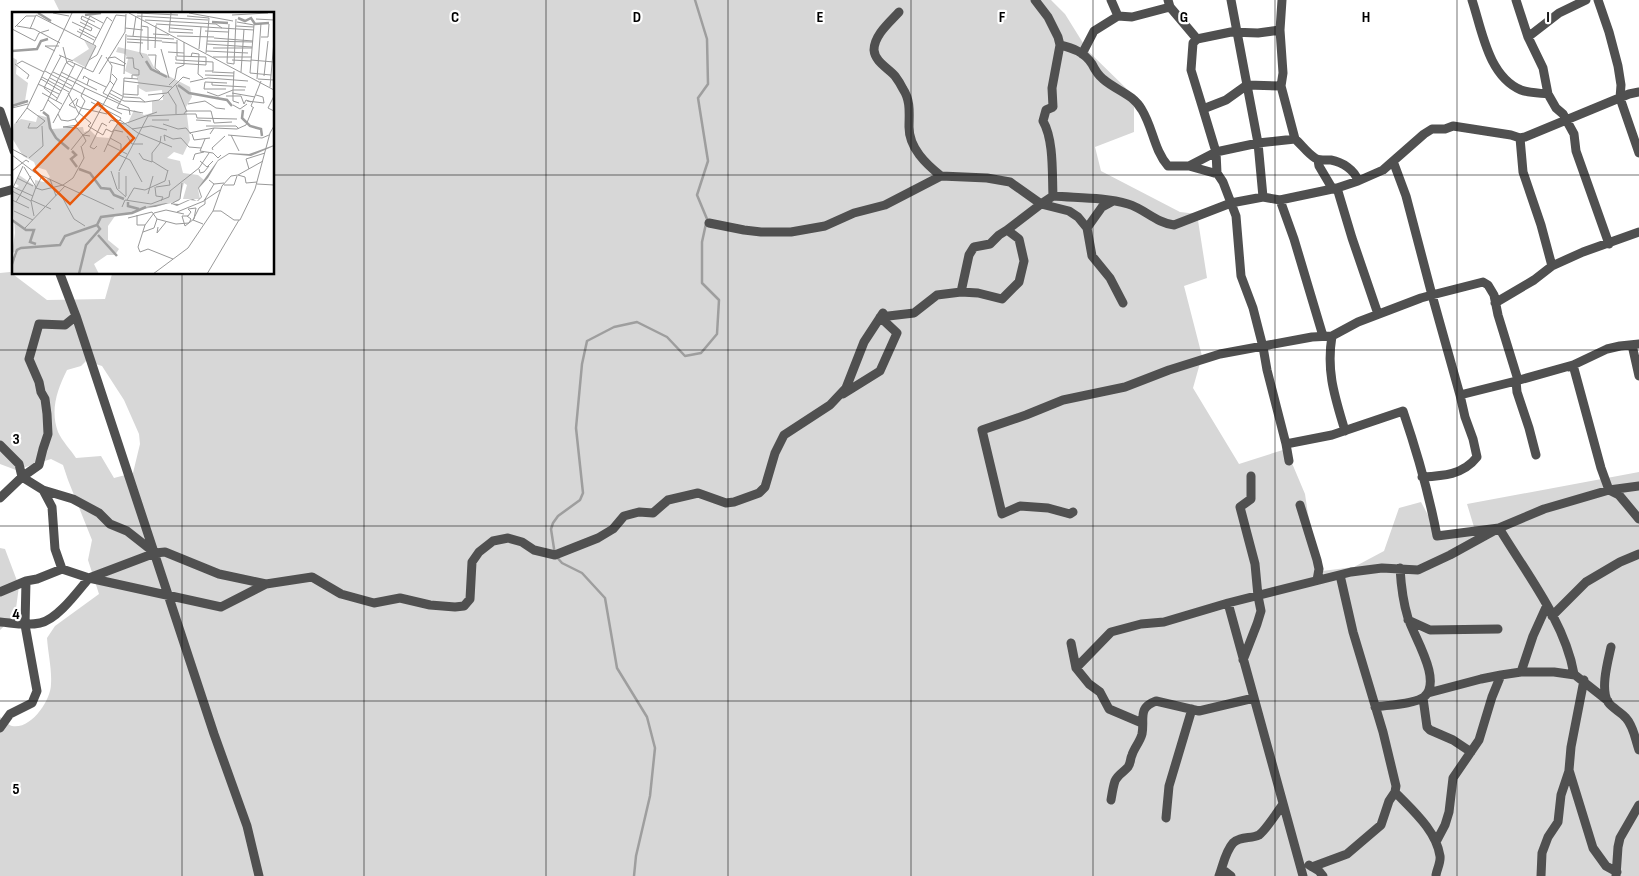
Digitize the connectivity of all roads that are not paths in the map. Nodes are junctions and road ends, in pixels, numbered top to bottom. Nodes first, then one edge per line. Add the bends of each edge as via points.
1 (1035, 0) edge
2 (1112, 0) edge
3 (1231, 0) edge
4 (1282, 0) edge
5 (1472, 0) edge
6 (1516, 0) edge
7 (1586, 0) edge
8 (1598, 0) edge
9 (1169, 4) edge
10 (899, 12) dead end
11 (1118, 16) junction
12 (1280, 30) junction
13 (1236, 32) junction
14 (1528, 37) junction
15 (1197, 38) junction
16 (1060, 45) junction
17 (1082, 54) junction
18 (1247, 86) junction
19 (1281, 86) junction
20 (1639, 92) edge
21 (1548, 94) junction
22 (1620, 98) junction
23 (1203, 109) junction
24 (0, 111) edge
25 (1566, 119) junction
26 (1520, 138) junction
27 (1295, 139) junction
28 (1258, 143) junction
29 (12, 145) edge
30 (1216, 152) junction
31 (1639, 153) edge
32 (1318, 160) junction
33 (1393, 161) junction
34 (1189, 166) junction
35 (1217, 172) junction
36 (941, 176) junction
37 (1358, 181) junction
38 (1335, 188) junction
39 (1053, 196) junction
40 (1263, 197) junction
41 (1280, 200) junction
42 (1113, 201) junction
43 (1230, 202) junction
44 (1041, 204) junction
45 (708, 223) dead end
46 (1087, 228) junction
47 (1008, 230) junction
48 (1638, 230) edge
49 (1609, 244) junction
50 (1552, 266) junction
51 (60, 275) edge
52 (961, 292) junction
53 (1432, 295) junction
54 (1123, 303) dead end
55 (1495, 303) junction
56 (1378, 314) junction
57 (881, 315) junction
58 (76, 316) junction
59 (1327, 336) junction
60 (1635, 344) edge
61 (1263, 347) junction
62 (1573, 365) junction
63 (1639, 376) edge
64 (1517, 380) junction
65 (1460, 395) junction
66 (799, 424) junction
67 (1345, 431) junction
68 (1286, 444) junction
69 (0, 445) edge
70 (1536, 455) dead end
71 (1289, 461) dead end
72 (1251, 476) dead end
73 (22, 477) junction
74 (1422, 478) junction
75 (1639, 486) edge
76 (43, 490) junction
77 (1609, 490) junction
78 (0, 498) edge
79 (1300, 505) dead end
80 (1628, 506) junction
81 (1639, 509) edge
82 (1073, 512) dead end
83 (1639, 519) edge
84 (1499, 528) junction
85 (155, 553) junction
86 (1639, 554) edge
87 (1400, 568) junction
88 (62, 570) junction
89 (1340, 575) junction
90 (90, 578) junction
91 (1317, 580) junction
92 (26, 581) junction
93 (266, 584) junction
94 (0, 592) edge
95 (1258, 596) junction
96 (170, 597) junction
97 (1228, 603) junction
98 (1547, 605) junction
99 (1552, 616) junction
100 (1408, 620) junction
101 (0, 622) edge
102 (24, 625) junction
103 (1498, 629) dead end
104 (1072, 643) dead end
105 (1611, 647) dead end
106 (1243, 660) junction
107 (1076, 668) junction
108 (1521, 672) junction
109 (1574, 674) junction
110 (1501, 675) junction
111 (1584, 680) junction
112 (1426, 695) junction
113 (1254, 698) junction
114 (1608, 701) junction
115 (1375, 707) junction
116 (1192, 709) junction
117 (1142, 723) junction
118 (0, 728) edge
119 (1639, 750) edge
120 (1471, 752) junction
121 (1569, 770) junction
122 (1395, 792) junction
123 (1111, 800) dead end
124 (1283, 804) junction
125 (1639, 804) edge
126 (1166, 818) dead end
127 (1436, 842) junction
128 (1299, 862) junction
129 (1312, 866) junction
130 (1220, 872) edge
131 (1617, 874) edge
132 (1436, 875) edge
133 (259, 876) edge
134 (1231, 876) edge
135 (1303, 876) edge
136 (1323, 876) edge
137 (1541, 876) edge

1 - 16 street via 1048,17
2 - 11 street
3 - 13 street
4 - 12 street
5 - 21 street via 1496,69 1520,89
6 - 14 street
7 - 14 street via 1559,13
8 - 22 street via 1618,66
9 - 11 street via 1132,17
9 - 15 street
10 - 36 street via 879,34 874,50 878,60 895,76 907,96 908,129 914,147 924,164
11 - 17 street via 1094,31
12 - 13 street via 1258,34
12 - 19 street
13 - 15 street
13 - 18 street
14 - 21 street via 1544,68
15 - 23 street via 1193,43 1191,70
16 - 17 street
16 - 39 street via 1052,88 1053,107 1046,110 1043,121 1051,152
17 - 34 street via 1100,77 1133,98 1143,110 1156,146 1168,166
18 - 19 street
18 - 23 street via 1226,100
18 - 28 street
19 - 27 street
20 - 22 street
21 - 25 street
22 - 25 street
22 - 31 street
23 - 30 street
24 - 29 street
25 - 26 street
25 - 49 street via 1574,134 1576,151
26 - 33 street via 1453,126 1432,128
26 - 50 street via 1521,164
27 - 28 street
27 - 32 street
28 - 30 street
28 - 40 street
30 - 34 street
30 - 35 street
32 - 37 street via 1338,161 1353,172
32 - 38 street
33 - 37 street via 1384,170
33 - 53 street via 1406,196
34 - 35 street
35 - 43 street
36 - 44 street via 1010,182
36 - 45 street via 885,205 825,226 791,232 761,232
37 - 38 street
38 - 41 street
38 - 56 street
39 - 42 street
39 - 44 street
40 - 41 street
40 - 43 street
41 - 59 street
42 - 43 street via 1128,204 1164,224 1174,225
42 - 46 street via 1102,207
43 - 61 street via 1236,216 1241,276
44 - 46 street via 1069,210
44 - 47 street
46 - 54 street via 1092,256 1110,278
47 - 52 street via 990,244 974,247 969,255
47 - 52 street via 1019,239 1024,261 1019,282 1002,299
48 - 49 street
49 - 50 street
50 - 55 street
51 - 58 street
52 - 57 street via 937,295 914,314
53 - 55 street via 1483,282 1488,284
53 - 56 street
53 - 65 street
55 - 64 street
56 - 59 street
57 - 66 street via 864,342 846,388 830,404
57 - 66 street via 897,333 880,370
58 - 73 street via 65,325 39,324 29,359 45,399 48,434 39,465
58 - 85 street
59 - 61 street
59 - 67 street via 1334,395
60 - 62 street via 1607,349
60 - 63 street
61 - 68 street
61 - 82 street via 1220,354 1125,387 1063,400 982,430 1002,514 1020,506
62 - 64 street
62 - 77 street
64 - 65 street
64 - 70 street via 1517,392
65 - 74 street via 1477,458 1457,473
66 - 93 street via 784,436 765,487 759,494 726,503 698,493 668,500 653,513 624,516 613,529 598,538 555,555 508,538 493,541 472,562 470,599 464,606 430,605 400,598 374,602 341,594 312,577
67 - 68 street
67 - 74 street via 1403,411
68 - 71 street
69 - 73 street via 19,464
72 - 95 street via 1251,499 1240,508 1256,564
73 - 76 street
73 - 78 street
74 - 84 street via 1437,536
75 - 77 street
76 - 85 street via 72,499 99,513 110,524
76 - 88 street via 52,507 56,549
77 - 80 street via 1619,495
77 - 84 street via 1544,509
79 - 91 street via 1317,560
80 - 81 street
80 - 83 street
84 - 87 street via 1418,570
84 - 98 street
85 - 90 street
85 - 93 street via 165,552 219,574
85 - 96 street
86 - 99 street via 1586,582
87 - 89 street
87 - 100 street
88 - 90 street
88 - 92 street
89 - 91 street
89 - 115 street
90 - 96 street
90 - 102 street via 60,611 42,623
91 - 95 street
92 - 94 street
92 - 102 street
93 - 96 street via 221,607
95 - 97 street
95 - 106 street via 1261,611
96 - 133 street via 247,826
97 - 106 street
97 - 107 street via 1164,622 1111,632
98 - 99 street
98 - 108 street via 1532,636
99 - 109 street via 1567,647
100 - 103 street via 1430,630
100 - 112 street via 1430,676 1431,687
101 - 102 street
102 - 118 street via 37,691 32,704 10,714
104 - 107 street
105 - 114 street via 1605,677
106 - 113 street
107 - 117 street via 1100,692 1109,709
108 - 109 street
108 - 110 street
109 - 111 street
110 - 112 street
110 - 120 street via 1479,740
111 - 114 street
111 - 121 street
112 - 115 street via 1418,700
112 - 120 street via 1427,727
113 - 116 street via 1199,711
113 - 124 street
114 - 119 street via 1632,727
115 - 122 street via 1396,781
116 - 117 street via 1156,701 1145,708
116 - 126 street via 1169,786
117 - 123 street via 1142,734 1129,766 1114,782
120 - 127 street via 1453,778 1449,812
121 - 131 street via 1594,848 1606,866
121 - 137 street via 1561,794 1558,822 1542,853
122 - 127 street
122 - 129 street via 1388,801 1381,825 1347,854
124 - 128 street
124 - 130 street via 1258,835 1232,844
125 - 131 street via 1620,838
127 - 132 street via 1440,857
128 - 129 street
128 - 135 street
129 - 136 street
130 - 134 street

